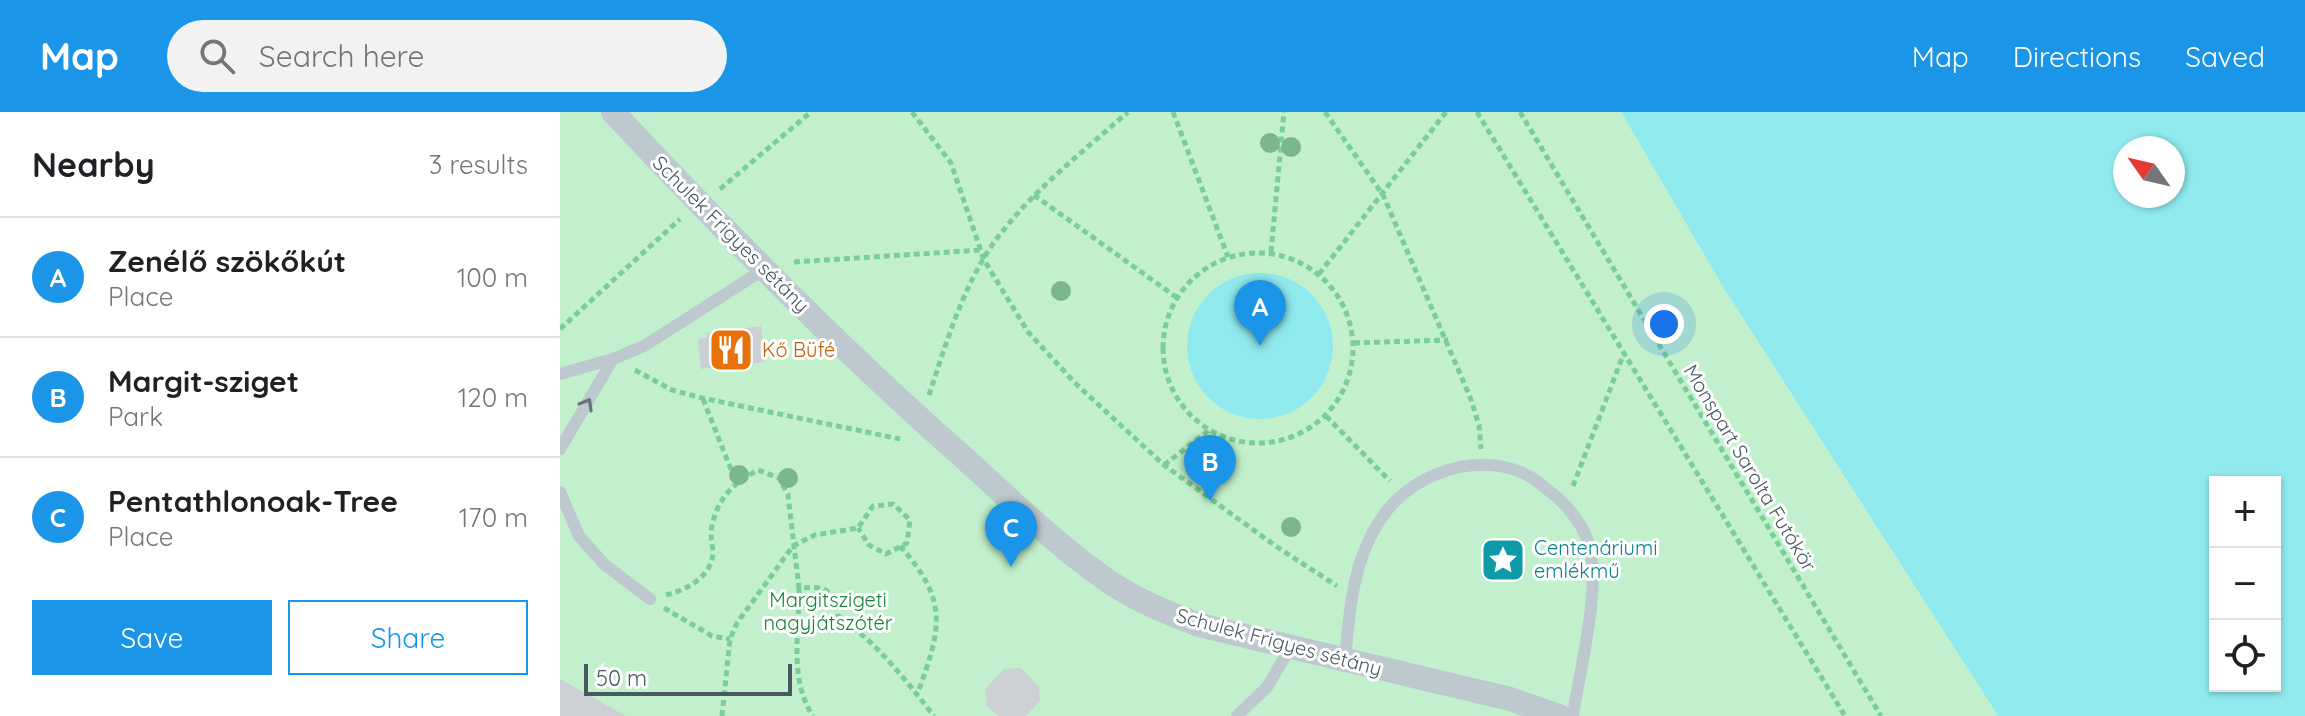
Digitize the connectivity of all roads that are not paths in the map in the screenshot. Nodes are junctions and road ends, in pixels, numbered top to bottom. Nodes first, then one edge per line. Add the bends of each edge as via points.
1 (613, 112) edge
2 (763, 270) junction
3 (613, 359) junction
4 (560, 374) edge
5 (560, 449) edge
6 (560, 492) edge
7 (650, 599) road end
8 (1290, 648) junction
9 (1345, 661) junction
10 (1237, 716) edge
11 (1559, 716) edge
12 (1573, 716) edge

1 - 2 street, Schulek Frigyes sétány
2 - 3 lane via 653,340
2 - 8 street, Schulek Frigyes sétány via 921,420 1112,583 1199,625
3 - 4 lane
5 -> 3 lane
6 - 7 lane via 579,536 604,564
8 - 9 street, Schulek Frigyes sétány
8 - 10 lane via 1267,687
9 - 11 street, Schulek Frigyes sétány via 1510,699
9 - 12 lane via 1351,595 1375,530 1402,493 1439,472 1482,464 1508,468 1532,478 1568,506 1589,546 1594,591

